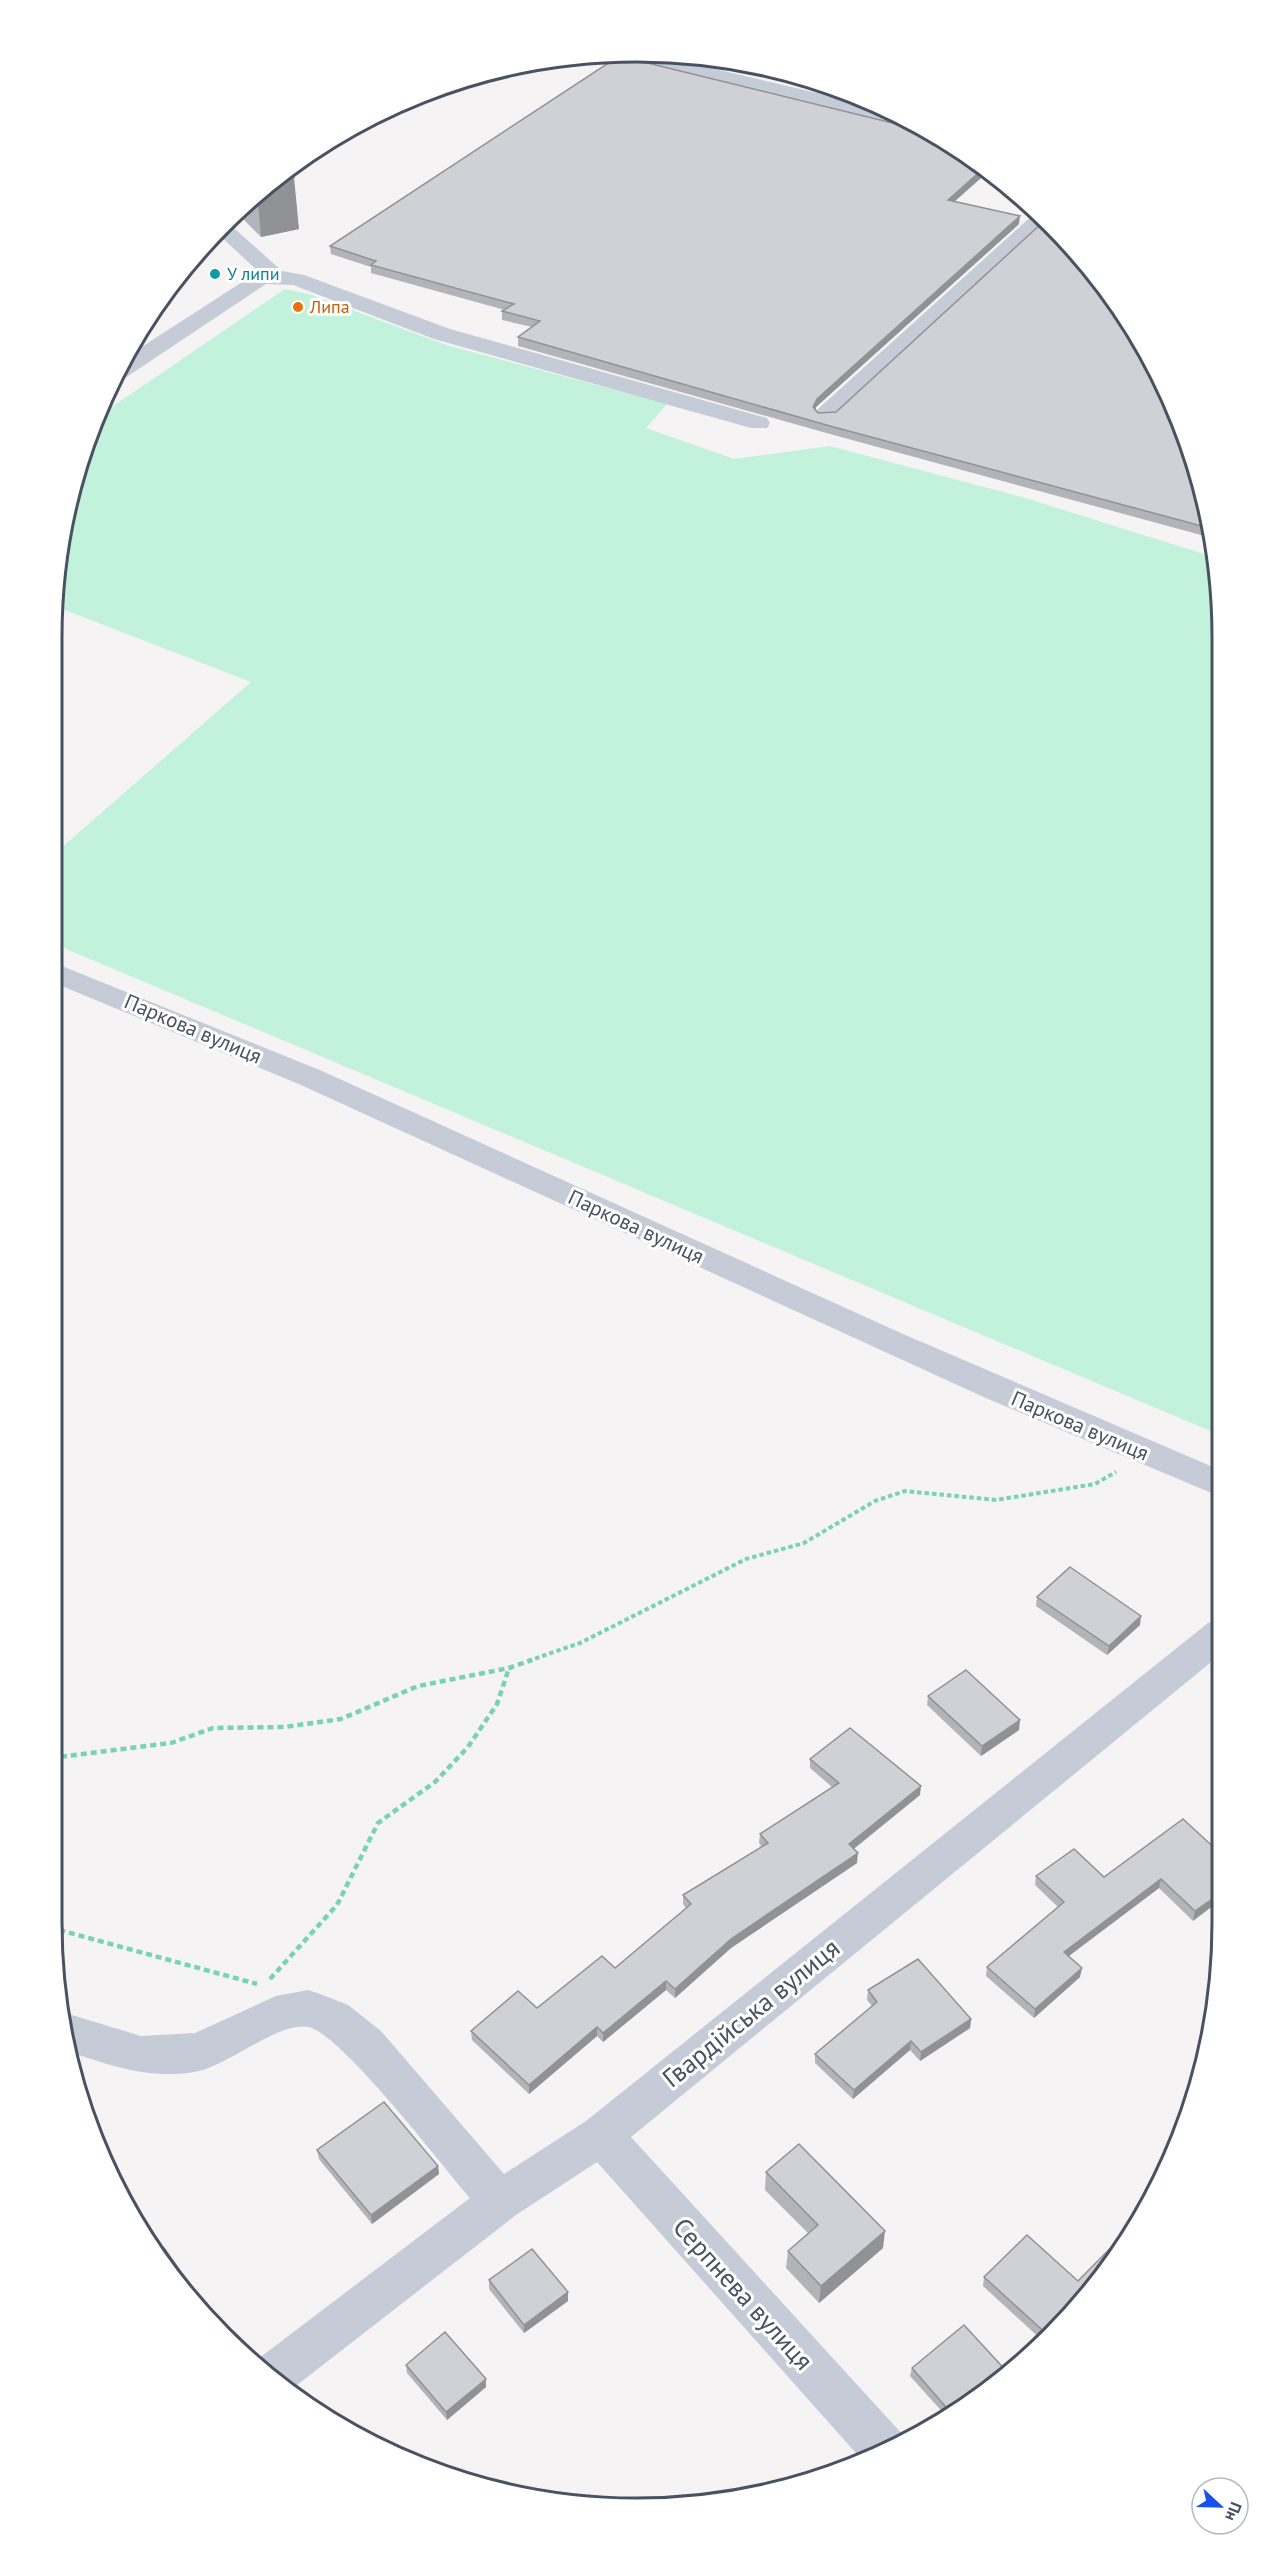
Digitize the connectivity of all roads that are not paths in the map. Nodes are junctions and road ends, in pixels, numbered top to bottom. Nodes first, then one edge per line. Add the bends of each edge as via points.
1 (667, 63) edge
2 (871, 112) edge
3 (1036, 222) edge
4 (228, 232) edge
5 (276, 276) junction
6 (133, 360) edge
7 (826, 414) edge
8 (759, 423) dead end
9 (62, 975) edge
10 (1212, 1480) edge
11 (1212, 1640) edge
12 (73, 2034) edge
13 (601, 2135) junction
14 (500, 2200) junction
15 (278, 2373) edge
16 (879, 2445) edge

1 - 2 street
3 - 7 street
4 - 5 street
5 - 6 street via 260,279
5 - 8 street via 297,279 442,334
9 - 10 street, Паркова вулиця via 345,1093 1050,1415
11 - 13 street, Гвардійська вулиця
12 - 14 street via 141,2055 199,2052 276,2014 308,2008 333,2018 366,2044
13 - 14 street, Гвардійська вулиця
13 - 16 street, Серпнева вулиця
14 - 15 street, Гвардійська вулиця

